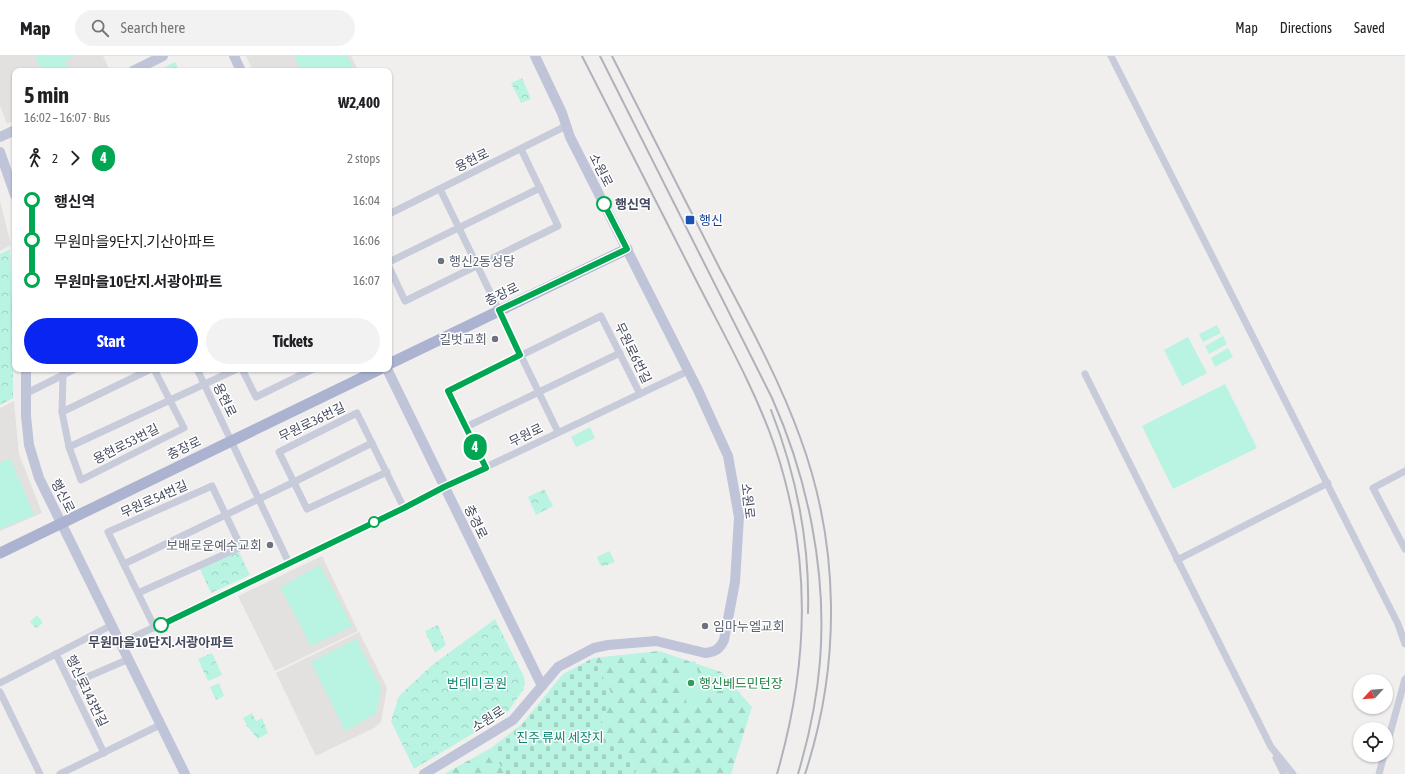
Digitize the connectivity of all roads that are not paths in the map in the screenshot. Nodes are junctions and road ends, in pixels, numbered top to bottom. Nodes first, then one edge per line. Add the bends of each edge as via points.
1 (163, 56) edge
2 (234, 56) edge
3 (534, 56) edge
4 (1111, 56) edge
5 (139, 68) edge
6 (240, 68) edge
7 (566, 126) junction
8 (12, 132) edge
9 (0, 138) edge
10 (521, 149) junction
11 (0, 152) edge
12 (12, 186) edge
13 (540, 188) junction
14 (440, 189) junction
15 (392, 213) edge
16 (459, 228) junction
17 (627, 249) junction
18 (392, 261) edge
19 (477, 266) junction
20 (392, 273) edge
21 (499, 310) junction
22 (620, 353) junction
23 (520, 355) junction
24 (392, 363) edge
25 (688, 371) junction
26 (26, 372) edge
27 (70, 372) edge
28 (146, 372) edge
29 (154, 372) edge
30 (198, 372) edge
31 (230, 372) edge
32 (244, 372) edge
33 (307, 372) edge
34 (374, 372) edge
35 (388, 372) edge
36 (1085, 374) dead end
37 (63, 375) junction
38 (204, 384) junction
39 (26, 393) junction
40 (539, 393) junction
41 (640, 394) junction
42 (170, 400) junction
43 (62, 412) junction
44 (466, 427) junction
45 (558, 432) junction
46 (232, 442) junction
47 (372, 443) junction
48 (69, 447) junction
49 (486, 468) junction
50 (1405, 471) edge
51 (386, 472) junction
52 (294, 482) junction
53 (1328, 483) junction
54 (444, 487) junction
55 (258, 499) junction
56 (404, 508) junction
57 (226, 514) junction
58 (62, 523) junction
59 (1405, 549) edge
60 (0, 553) edge
61 (1178, 560) junction
62 (289, 563) junction
63 (124, 564) junction
64 (138, 593) junction
65 (112, 625) junction
66 (155, 628) junction
67 (121, 643) junction
68 (1405, 644) edge
69 (56, 654) junction
70 (129, 659) junction
71 (1405, 679) edge
72 (0, 683) edge
73 (71, 684) junction
74 (542, 686) junction
75 (0, 692) edge
76 (1393, 723) edge
77 (160, 725) junction
78 (1271, 747) junction
79 (104, 753) junction
80 (1382, 762) edge
81 (40, 774) edge
82 (60, 774) edge
83 (185, 774) edge
84 (424, 774) edge
85 (1284, 774) edge
86 (1293, 774) edge
87 (1379, 774) edge

1 - 5 main road
2 - 6 main road
3 - 7 main road, 소원로
4 - 53 street
7 - 10 street, 용현로
7 - 17 main road, 소원로
8 - 9 main road
10 - 13 street
10 - 14 street, 용현로
11 - 12 main road
13 - 16 street
13 - 19 street via 558,226
14 - 15 street, 용현로
14 - 16 street
16 - 18 street
16 - 19 street
17 - 21 main road, 충장로
17 - 25 main road, 소원로
19 - 20 street via 405,301
19 - 21 street
21 - 23 street
21 - 24 main road, 충장로
22 - 23 street, 무원로6번길 via 601,316
22 - 40 street
22 - 41 street, 무원로6번길
23 - 40 street
23 - 44 street, 무원로6번길 via 448,391
25 - 41 street, 무원로
25 - 74 main road, 소원로 via 728,456 739,517 735,582 722,646 718,650 706,653 656,641 594,648 558,667
26 - 39 main road, 행신로
27 - 37 street
28 - 43 street, 용현로53번길
29 - 42 street, 용현로53번길
30 - 38 street, 용현로
31 - 38 street, 용현로53번길
32 - 33 street via 256,397
34 - 46 main road, 충장로
35 - 54 main road, 충경로
36 - 61 street
37 - 39 street
37 - 43 street, 용현로53번길
38 - 42 street, 용현로53번길
38 - 46 street, 용현로
39 - 58 main road, 행신로 via 29,445 39,478
40 - 44 street
40 - 45 street
41 - 45 street, 무원로
42 - 48 street, 용현로53번길
42 - 48 street, 용현로53번길 via 184,428 81,480
43 - 48 street, 용현로53번길
44 - 49 street, 무원로6번길
45 - 49 street, 무원로
46 - 55 street
46 - 58 main road, 충장로
47 - 51 street, 무원로36번길
47 - 52 street
47 - 52 street, 무원로36번길 via 357,413 279,452
49 - 54 street, 무원로
50 - 59 street via 1374,488
51 - 52 street, 무원로36번길 via 307,509
51 - 56 street, 무원로36번길
52 - 55 street
53 - 61 street
53 - 68 street via 1398,624
54 - 56 street, 무원로
54 - 74 main road, 충경로
55 - 57 street
55 - 62 street
56 - 62 street, 무원로
57 - 63 street
57 - 63 street, 무원로54번길 via 212,486 108,532
57 - 64 street, 무원로54번길 via 241,547
58 - 60 main road, 충장로
58 - 65 main road, 행신로
61 - 78 street
62 - 66 street, 무원로
63 - 64 street, 무원로54번길
64 - 66 street, 무원로54번길
65 - 67 main road, 행신로
65 - 69 street
66 - 67 street, 무원로
67 - 70 main road, 행신로
69 - 72 street, 행신로143번길
69 - 73 street, 행신로143번길
70 - 73 street
70 - 77 main road, 행신로
71 - 76 street
73 - 79 street, 행신로143번길
74 - 84 main road, 소원로 via 513,720
75 - 81 street
77 - 79 street
77 - 83 main road, 행신로
78 - 85 street
78 - 86 street
79 - 82 street
80 - 87 street

